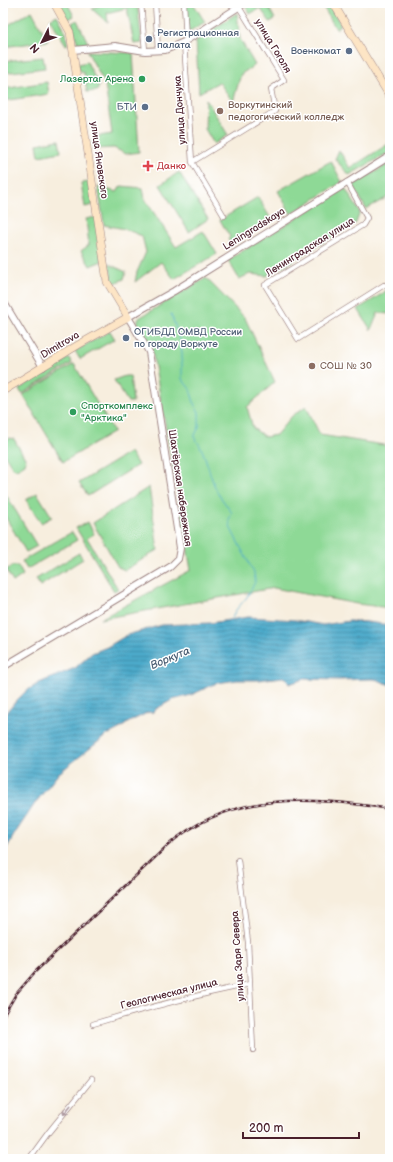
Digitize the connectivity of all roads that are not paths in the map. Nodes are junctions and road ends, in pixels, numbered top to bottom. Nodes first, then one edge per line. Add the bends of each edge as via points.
1 (54, 3) edge
2 (142, 3) edge
3 (155, 3) edge
4 (184, 3) edge
5 (245, 3) edge
6 (332, 3) edge
7 (239, 7) junction
8 (185, 41) junction
9 (73, 50) junction
10 (158, 50) junction
11 (145, 51) junction
12 (390, 97) edge
13 (390, 156) edge
14 (192, 162) junction
15 (347, 182) junction
16 (224, 216) dead end
17 (384, 285) dead end
18 (3, 301) edge
19 (128, 318) junction
20 (43, 367) junction
21 (3, 391) edge
22 (3, 667) edge
23 (238, 860) dead end
24 (250, 984) junction
25 (93, 1024) dead end
26 (253, 1050) dead end
27 (91, 1080) dead end
28 (29, 1159) edge

1 - 9 main road, улица Яновского via 70,32
2 - 11 street
3 - 10 street
4 - 8 street, улица Дончука
5 - 7 street
6 - 12 main road
7 - 8 street
7 - 14 street, улица Гоголя via 284,80 271,88 275,111
8 - 10 street via 165,50
8 - 14 street, улица Дончука
9 - 11 street via 115,46
9 - 19 main road, улица Яновского via 107,282
10 - 11 street
13 - 15 street, Leningradskaya
14 - 16 street, улица Дончука
15 - 17 street, Ленинградская улица via 367,218 363,225 265,285 298,339
15 - 19 street, Leningradskaya
18 - 20 street
19 - 20 main road, Dimitrova
19 - 22 street, Шахтёрская набережная via 149,352 180,548 178,559 170,568
20 - 21 main road, Dimitrova
23 - 24 street, улица Заря Севера via 248,942
24 - 25 street, Геологическая улица via 191,996
24 - 26 street, улица Заря Севера
27 -> 28 street

